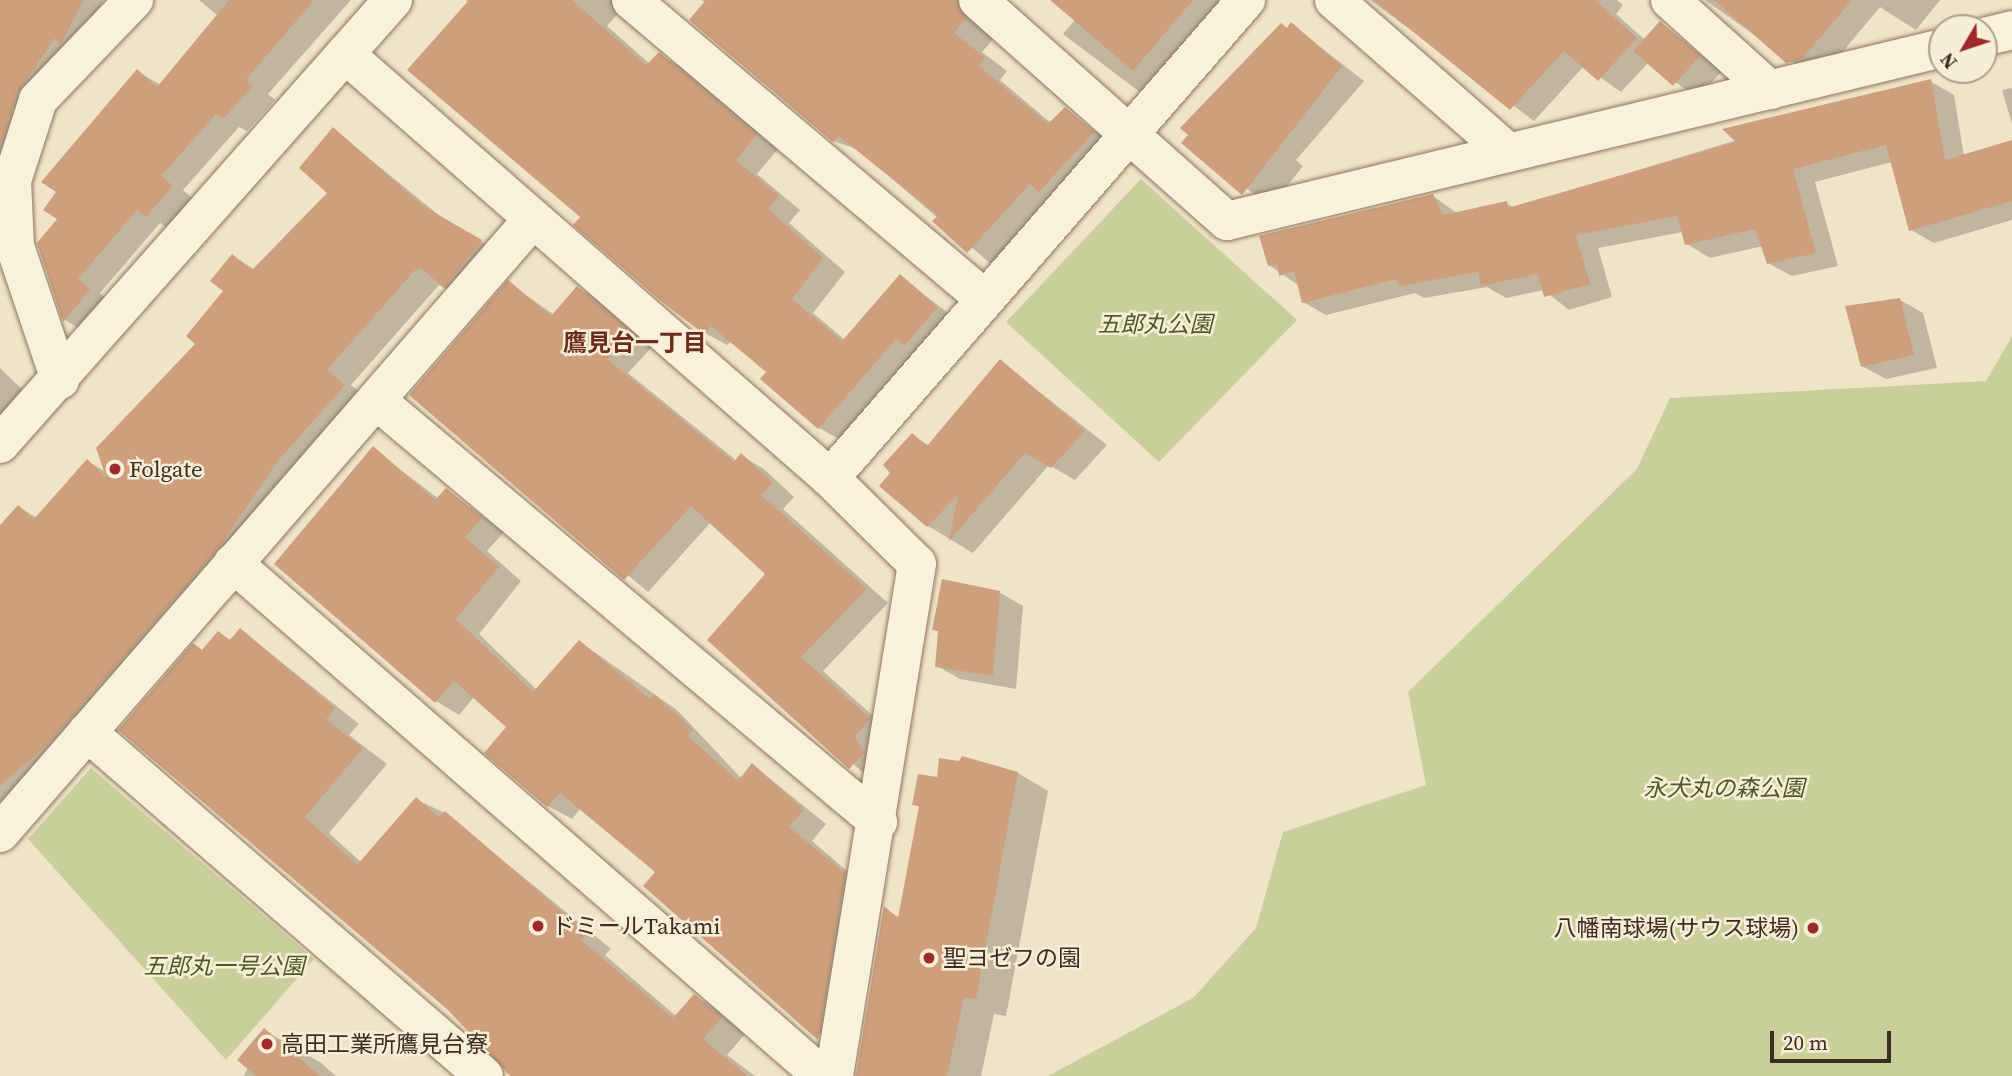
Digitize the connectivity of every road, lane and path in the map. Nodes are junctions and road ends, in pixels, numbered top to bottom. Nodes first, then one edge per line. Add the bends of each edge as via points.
1 (134, 0) edge
2 (393, 0) edge
3 (631, 0) edge
4 (978, 0) edge
5 (1246, 0) edge
6 (1334, 0) edge
7 (1670, 0) edge
8 (1928, 51) edge
9 (345, 54) junction
10 (1770, 90) junction
11 (1131, 133) junction
12 (1509, 153) junction
13 (531, 221) junction
14 (985, 299) junction
15 (60, 380) junction
16 (376, 400) junction
17 (0, 444) edge
18 (830, 478) junction
19 (233, 563) junction
20 (87, 732) junction
21 (878, 822) junction
22 (0, 833) edge
23 (484, 1076) edge
24 (822, 1076) edge
25 (834, 1076) edge

1 - 15 street via 38,100 12,181 15,246
2 - 9 street
3 - 14 street
4 - 11 street
5 - 11 street
6 - 12 street
7 - 10 street
8 - 10 street
9 - 13 street
9 - 15 street
10 - 12 street
11 - 12 street via 1227,221
11 - 14 street
13 - 16 street
13 - 18 street
14 - 18 street
15 - 17 street
16 - 19 street
16 - 21 street
18 - 21 street via 917,564
19 - 20 street
19 - 24 street
20 - 22 street
20 - 23 street
21 - 25 street

